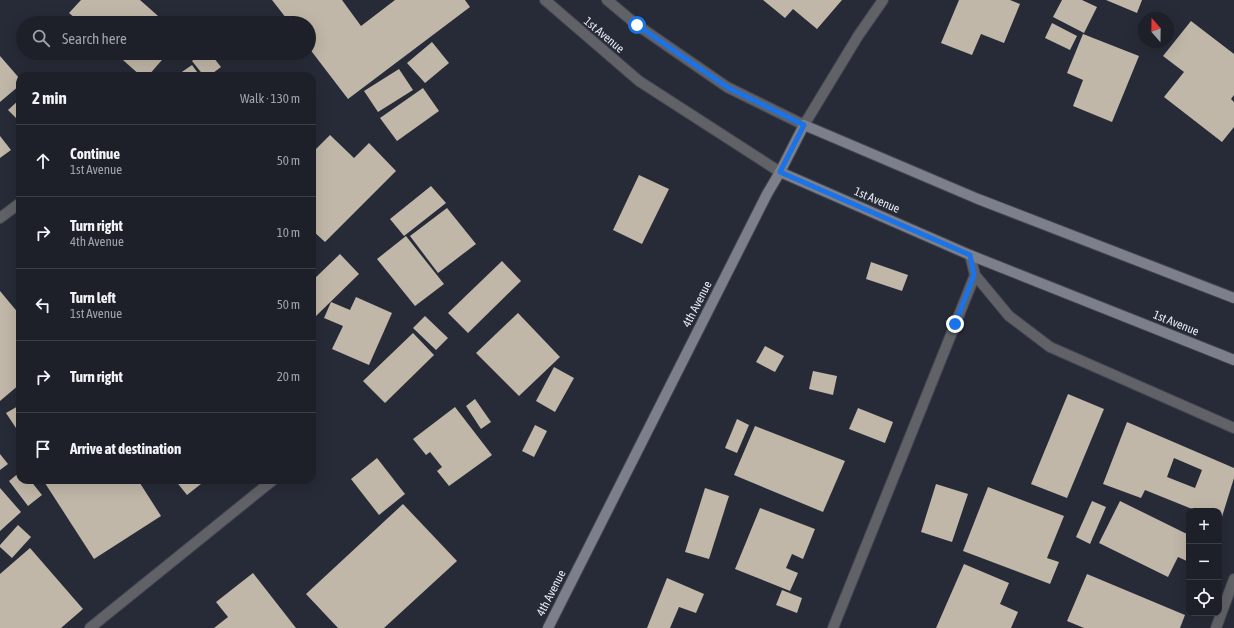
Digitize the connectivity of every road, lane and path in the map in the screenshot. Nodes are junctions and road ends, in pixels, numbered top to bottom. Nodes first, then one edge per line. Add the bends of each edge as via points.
1 (545, 0) edge
2 (607, 0) edge
3 (883, 0) edge
4 (804, 125) junction
5 (780, 172) junction
6 (16, 206) edge
7 (0, 218) edge
8 (970, 255) junction
9 (974, 275) junction
10 (1234, 298) edge
11 (1234, 360) edge
12 (1234, 428) edge
13 (268, 484) edge
14 (1234, 579) edge
15 (90, 628) edge
16 (548, 628) edge
17 (833, 628) edge
18 (1216, 628) edge

1 - 5 street, 1st Avenue via 639,81
2 - 4 street via 637,25 727,87
3 - 4 street, 4th Avenue
4 - 5 main road, 4th Avenue
4 - 10 main road via 978,199
5 - 8 main road, 1st Avenue
5 - 16 main road, 4th Avenue
6 - 7 street
8 - 9 street
8 - 11 main road, 1st Avenue
9 - 12 street via 1009,316 1050,347
9 - 17 street
13 - 15 street
14 - 18 street

